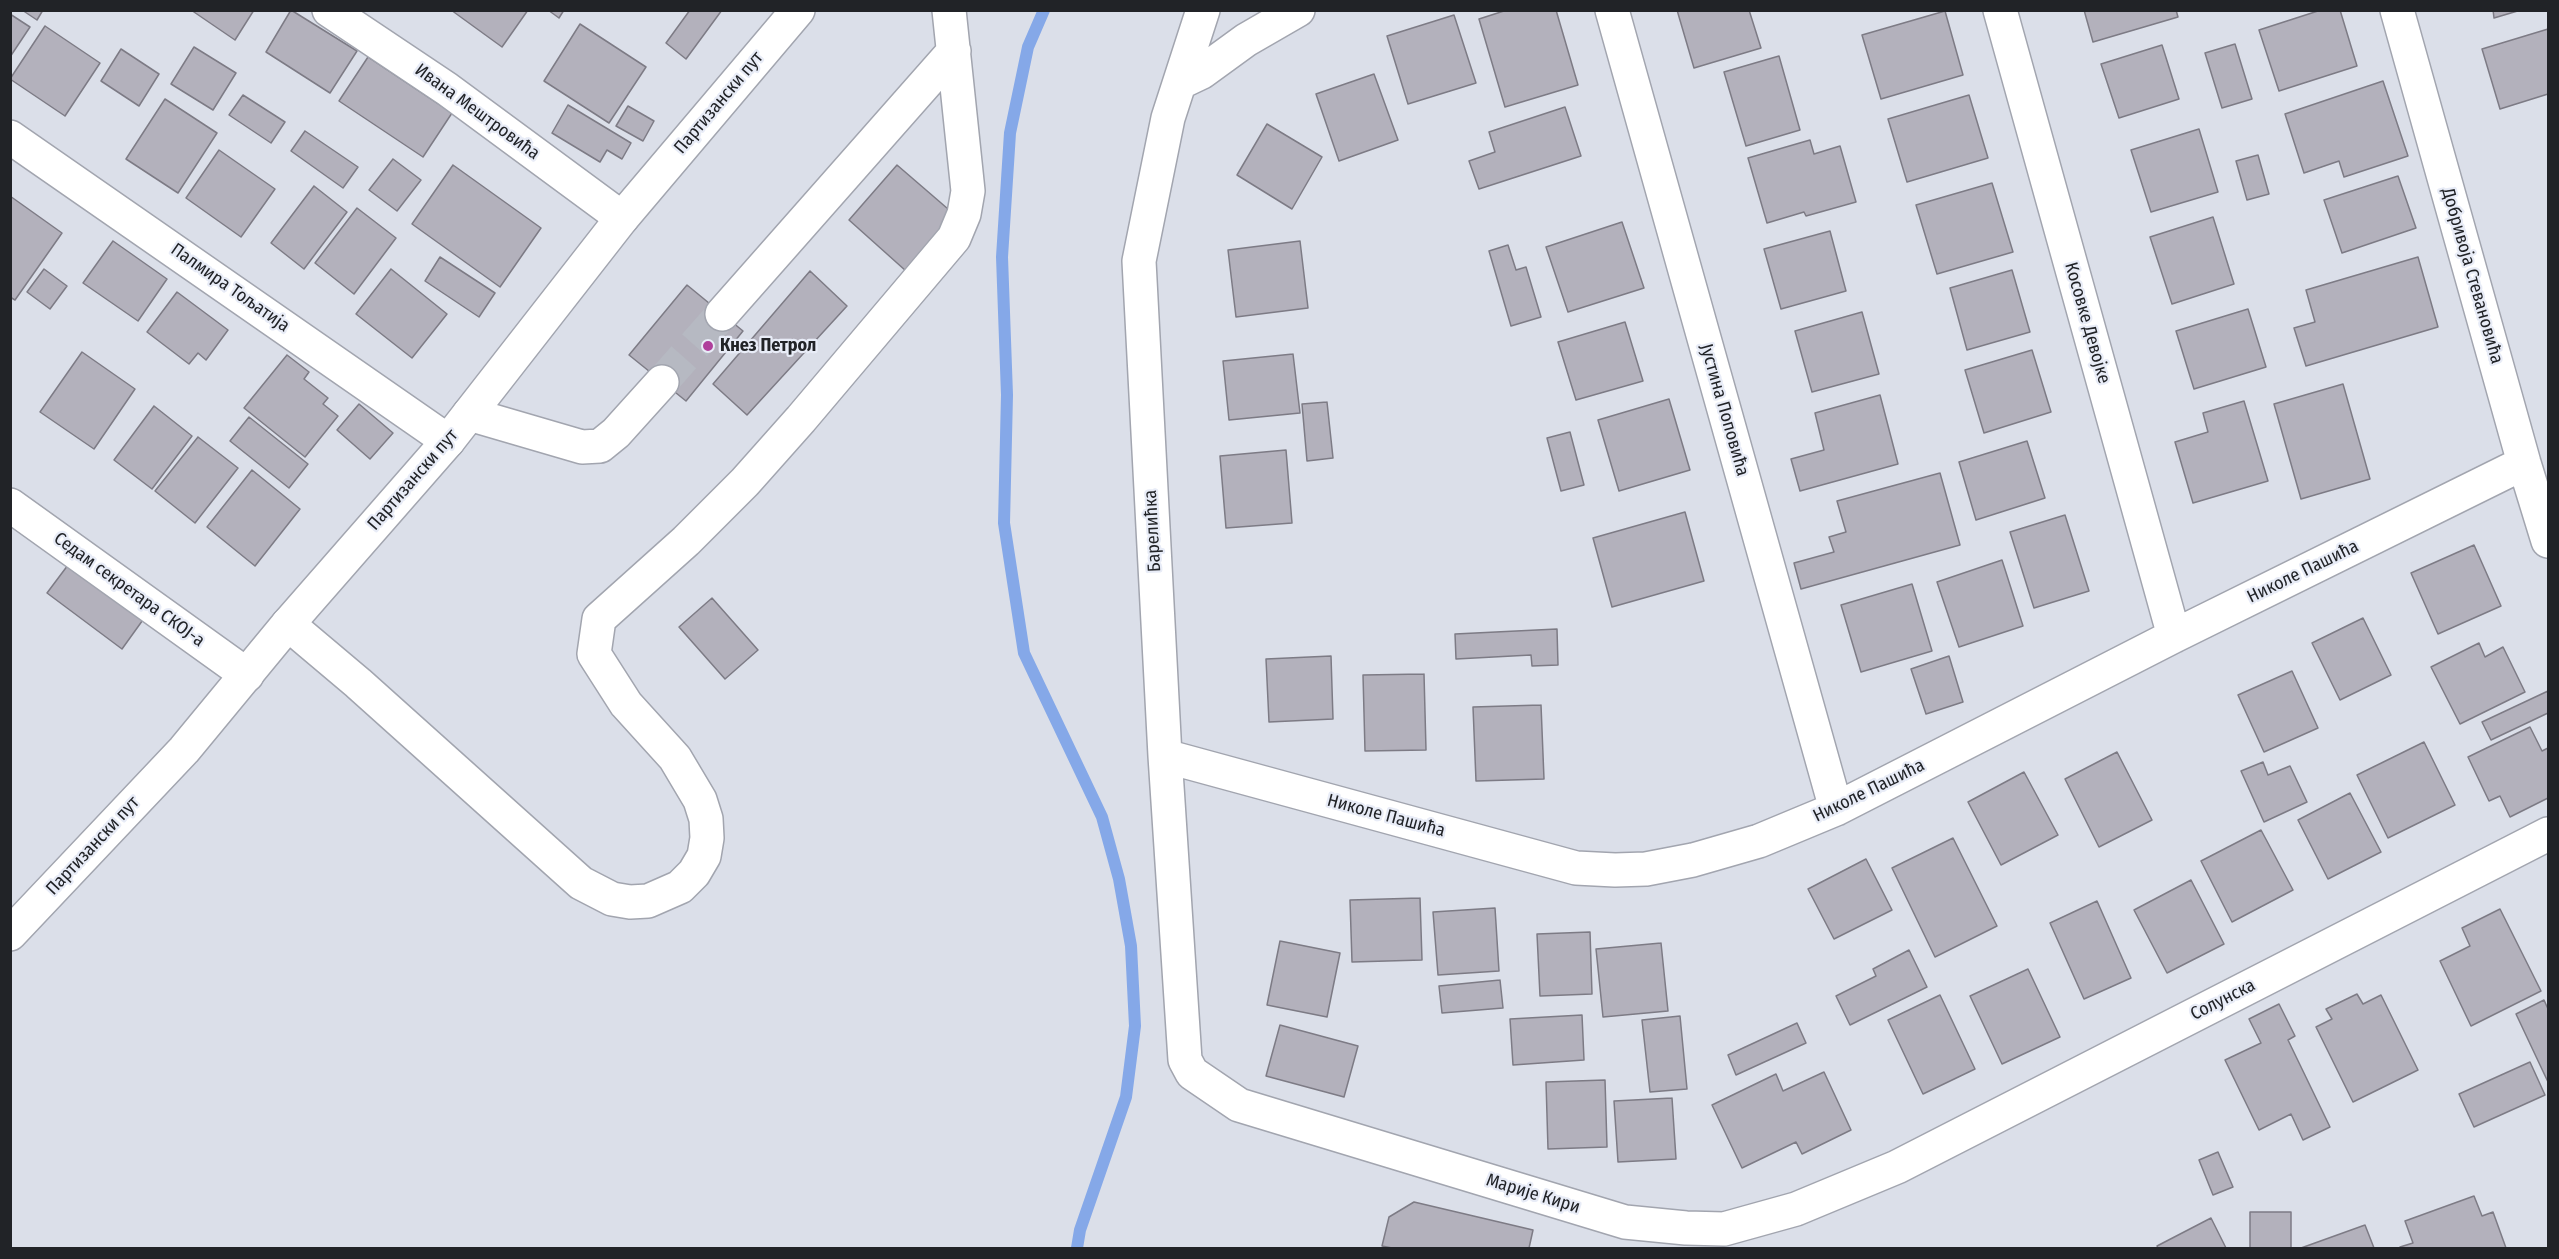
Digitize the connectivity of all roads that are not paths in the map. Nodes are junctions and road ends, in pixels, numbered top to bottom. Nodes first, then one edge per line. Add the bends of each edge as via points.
1 (329, 10) edge
2 (798, 10) edge
3 (950, 10) edge
4 (1203, 10) edge
5 (1298, 10) edge
6 (1612, 10) edge
7 (2000, 10) edge
8 (2397, 10) edge
9 (954, 51) junction
10 (1181, 82) junction
11 (10, 137) edge
12 (622, 218) junction
13 (722, 314) tunnel mouth
14 (662, 382) tunnel mouth
15 (469, 414) junction
16 (448, 441) junction
17 (2524, 463) junction
18 (10, 505) edge
19 (2548, 542) edge
20 (288, 624) junction
21 (2174, 636) junction
22 (247, 675) junction
23 (1165, 756) junction
24 (1836, 809) junction
25 (2548, 834) edge
26 (10, 934) edge
27 (1185, 1060) joint
28 (1897, 1167) joint

1 - 12 street, Ивана Мештровића via 447,89
2 - 12 street, Партизански пут
3 - 9 street
4 - 10 street, Барелићка
5 - 10 street
6 - 24 street, Јустина Поповића
7 - 21 street, Косовке Девојке
8 - 17 street, Добривоја Стевановића
9 - 13 street
9 - 20 street via 968,190 954,237 745,482 599,619 594,654 626,704 675,759 700,800 706,819 704,856 680,887 648,901 630,902 612,899 581,884
10 - 23 street, Барелићка via 1168,118 1139,261
11 - 16 street, Палмира Тољатија
12 - 15 street, Партизански пут
14 - 15 street via 600,446 582,447
15 - 16 street, Партизански пут
16 - 20 street, Партизански пут
17 - 19 street, Добривоја Стевановића
17 - 21 street, Николе Пашића
18 - 22 street, Седам секретара СКОЈ-а
20 - 22 street, Партизански пут
21 - 24 street, Николе Пашића
22 - 26 street, Партизански пут via 184,750
23 - 24 street, Николе Пашића via 1576,867 1646,869 1694,860 1759,841
23 - 27 street, Барелићка
25 - 28 street, Солунска
27 - 28 street, Марије Кири via 1192,1073 1239,1105 1625,1222 1724,1229 1796,1209

